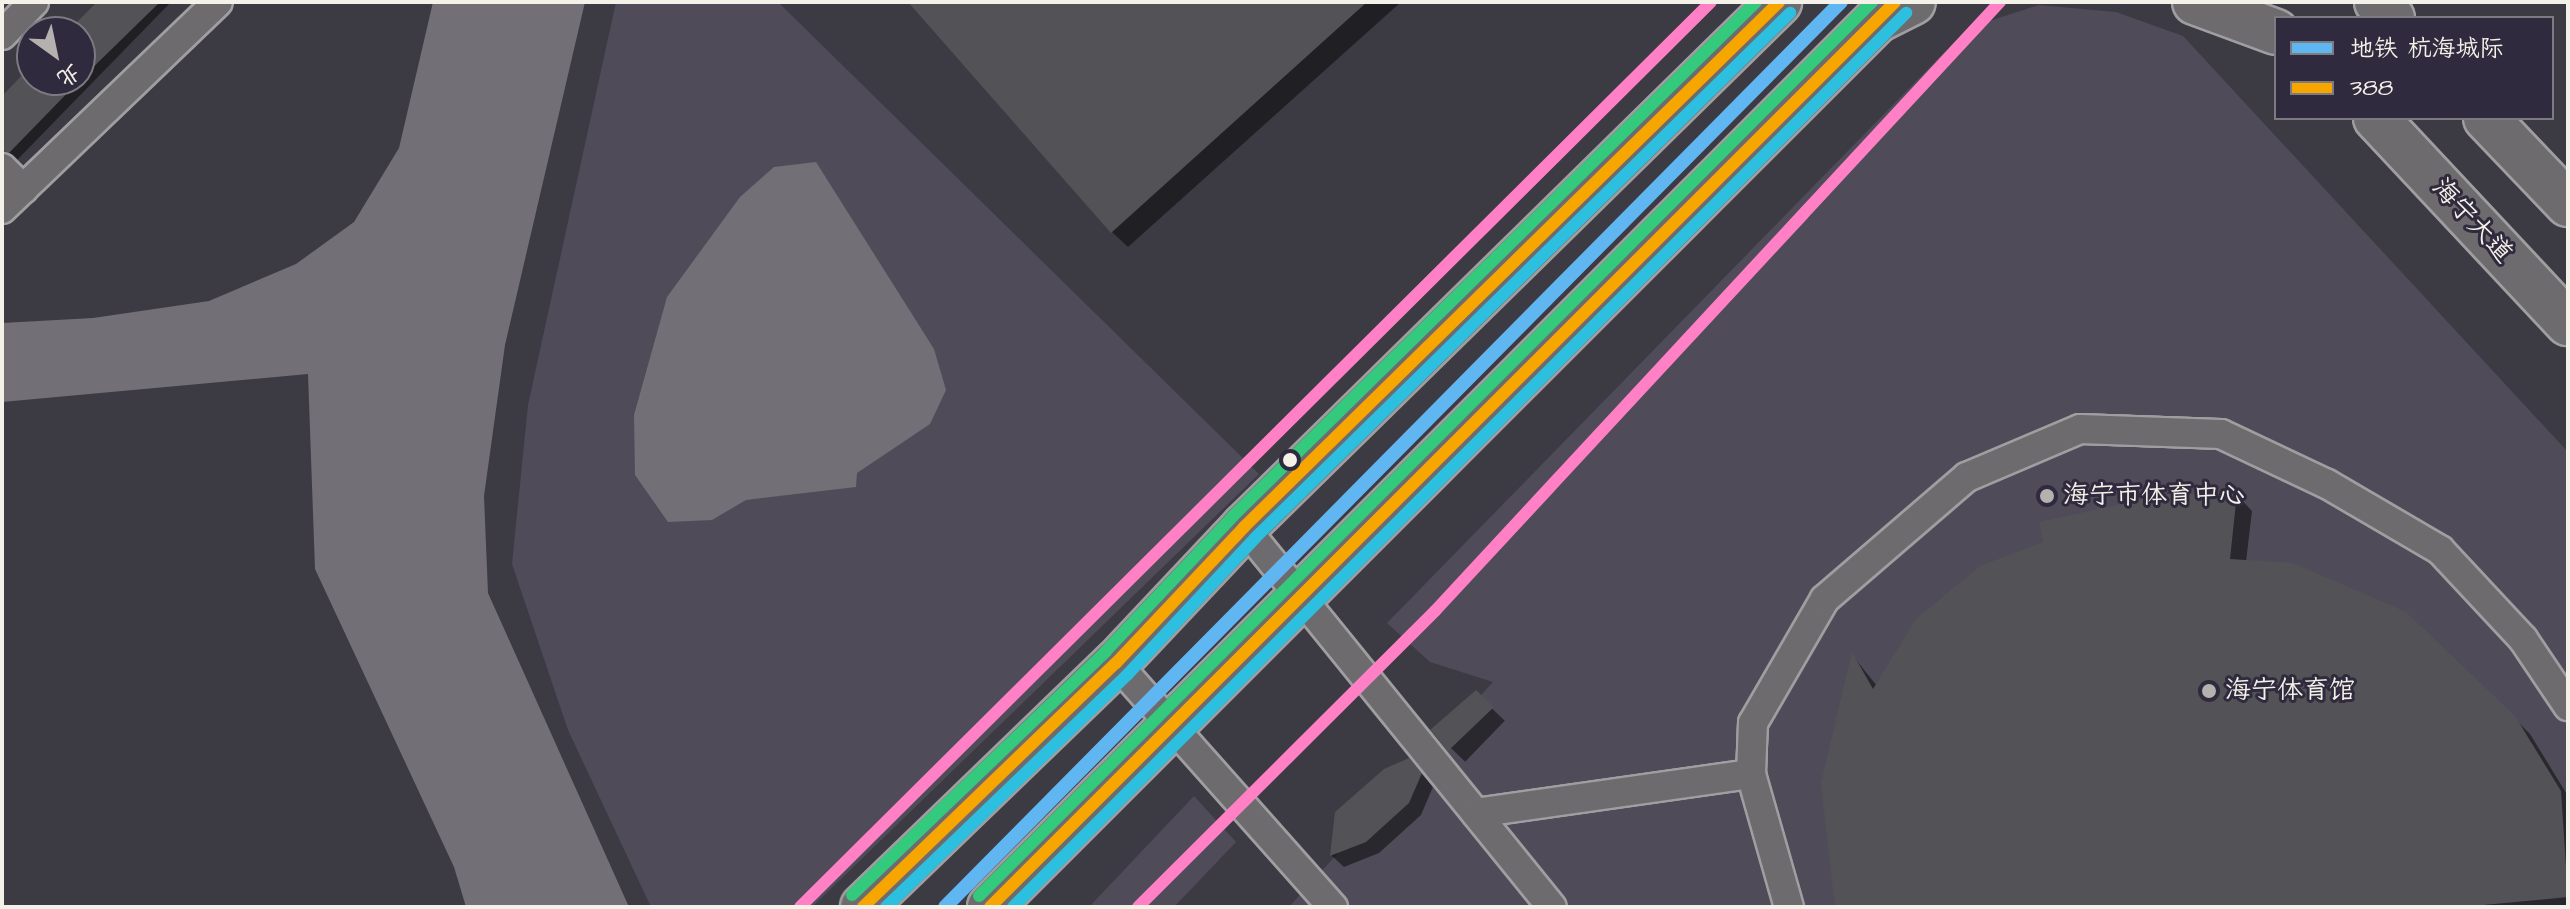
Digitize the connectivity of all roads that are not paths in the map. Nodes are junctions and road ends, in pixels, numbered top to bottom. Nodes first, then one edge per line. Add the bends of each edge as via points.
1 (34, 2) edge
2 (218, 2) edge
3 (1779, 2) edge
4 (2195, 2) edge
5 (1895, 8) edge
6 (2274, 31) edge
7 (2, 35) edge
8 (2378, 120) edge
9 (2488, 120) edge
10 (2, 168) edge
11 (23, 189) junction
12 (2568, 204) edge
13 (2, 209) edge
14 (2568, 323) edge
15 (1244, 527) junction
16 (1302, 595) junction
17 (1116, 663) junction
18 (2568, 706) edge
19 (1171, 726) junction
20 (1751, 774) junction
21 (1476, 813) junction
22 (863, 907) edge
23 (990, 907) edge
24 (1333, 907) edge
25 (1552, 907) edge
26 (1789, 907) edge

1 - 7 street
2 - 11 street
3 - 15 main road
4 - 6 main road
5 - 16 main road
8 - 14 main road, 海宁大道
9 - 12 main road
10 - 11 street
11 - 13 street
15 - 16 street
15 - 17 main road
16 - 19 main road
16 - 21 street
17 - 19 street
17 - 22 main road
18 - 20 street via 2523,639 2440,550 2327,484 2221,434 2080,429 1967,477 1825,599 1753,723
19 - 23 main road
19 - 24 street
20 - 21 street
20 - 26 street
21 - 25 street

